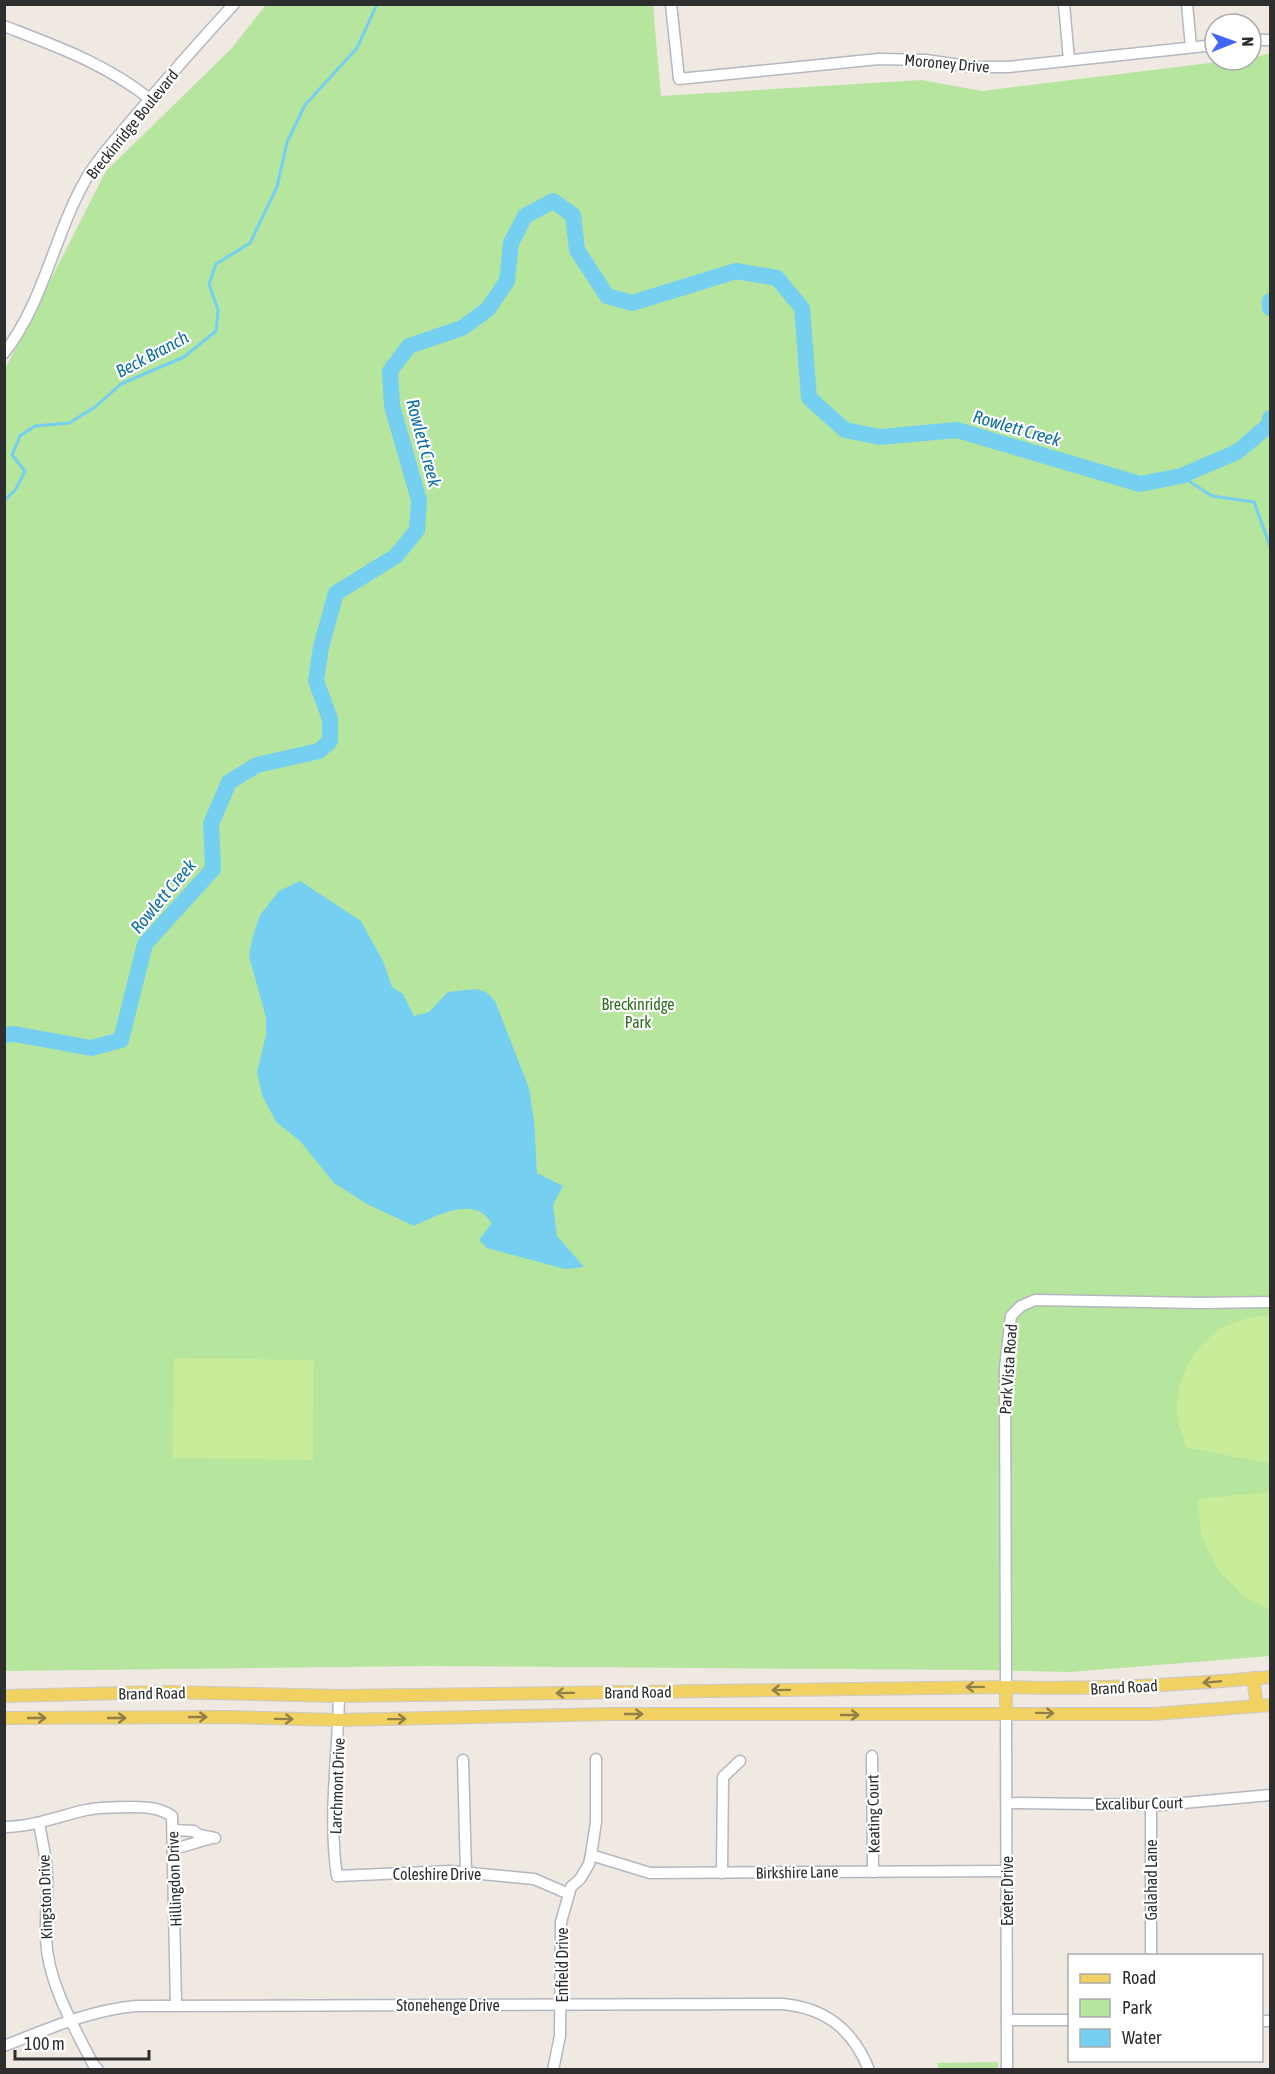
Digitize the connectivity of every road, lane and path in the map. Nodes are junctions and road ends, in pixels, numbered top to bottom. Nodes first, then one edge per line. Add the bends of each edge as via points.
1 (671, 4) edge
2 (1064, 4) edge
3 (1187, 4) edge
4 (227, 7) edge
5 (4, 26) edge
6 (1203, 46) edge
7 (1191, 47) junction
8 (1069, 60) junction
9 (150, 99) junction
10 (4, 353) edge
11 (1270, 1302) edge
12 (1270, 1677) edge
13 (1253, 1678) junction
14 (1006, 1687) junction
15 (4, 1696) edge
16 (339, 1696) junction
17 (1270, 1705) edge
18 (1257, 1706) junction
19 (1006, 1713) junction
20 (4, 1718) edge
21 (339, 1720) junction
22 (872, 1756) dead end
23 (596, 1759) dead end
24 (464, 1760) dead end
25 (740, 1761) dead end
26 (1270, 1795) edge
27 (1007, 1803) junction
28 (1151, 1805) junction
29 (39, 1823) junction
30 (4, 1827) edge
31 (173, 1830) junction
32 (174, 1848) junction
33 (591, 1855) junction
34 (1007, 1871) junction
35 (466, 1872) junction
36 (873, 1872) junction
37 (722, 1873) junction
38 (337, 1876) joint
39 (569, 1894) junction
40 (1151, 1954) edge
41 (176, 2005) junction
42 (562, 2005) junction
43 (70, 2020) junction
44 (1007, 2020) junction
45 (1068, 2020) edge
46 (4, 2046) edge
47 (98, 2070) edge
48 (553, 2070) edge
49 (868, 2070) edge
50 (1007, 2070) edge

1 - 8 street, Moroney Drive via 679,79 879,59 917,59 991,68
2 - 8 street
3 - 7 street
4 - 9 street, Breckinridge Boulevard
5 - 9 street via 85,58
6 - 7 street, Moroney Drive
7 - 8 street, Moroney Drive
9 - 10 street, Breckinridge Boulevard via 86,178 38,293
11 - 14 street, Park Vista Road via 1035,1300 1011,1316 1004,1375
12 - 13 main road, Brand Road
13 -> 14 main road, Brand Road via 1074,1689
13 - 18 main road
14 -> 16 main road, Brand Road
14 - 19 main road
15 - 16 main road, Brand Road via 165,1692
16 - 21 street, Larchmont Drive
17 - 18 main road, Brand Road
19 -> 18 main road, Brand Road via 1155,1714
21 -> 19 main road, Brand Road via 611,1713
19 - 27 street, Exeter Drive
20 -> 21 main road, Brand Road
21 - 38 street, Larchmont Drive via 334,1801
22 - 36 street, Keating Court
23 - 33 street, Enfield Drive via 596,1822
24 - 35 street
25 - 37 street via 723,1777
26 - 28 street, Excalibur Court
27 - 28 street, Excalibur Court
27 - 34 street, Exeter Drive
28 - 40 street, Galahad Lane
29 - 30 street, Hillingdon Drive
29 - 31 street, Hillingdon Drive via 88,1809 143,1807 163,1810 172,1816
29 - 43 street, Kingston Drive via 47,1876 46,1940 57,1989
31 - 32 street, Hillingdon Drive
31 - 32 street via 215,1838
32 - 41 street, Hillingdon Drive
33 - 37 street, Birkshire Lane via 650,1873
33 - 39 street, Enfield Drive
34 - 36 street, Birkshire Lane
34 - 44 street, Exeter Drive
35 - 38 street, Coleshire Drive
35 - 39 street, Coleshire Drive via 534,1879
36 - 37 street, Birkshire Lane
39 - 42 street, Enfield Drive via 561,1922
41 - 42 street, Stonehenge Drive
41 - 43 street, Stonehenge Drive via 120,2008
42 - 48 street, Enfield Drive
42 - 49 street, Stonehenge Drive via 803,2006 829,2018 851,2037
43 - 46 street, Stonehenge Drive
43 - 47 street, Kingston Drive
44 - 45 street
44 - 50 street, Exeter Drive

